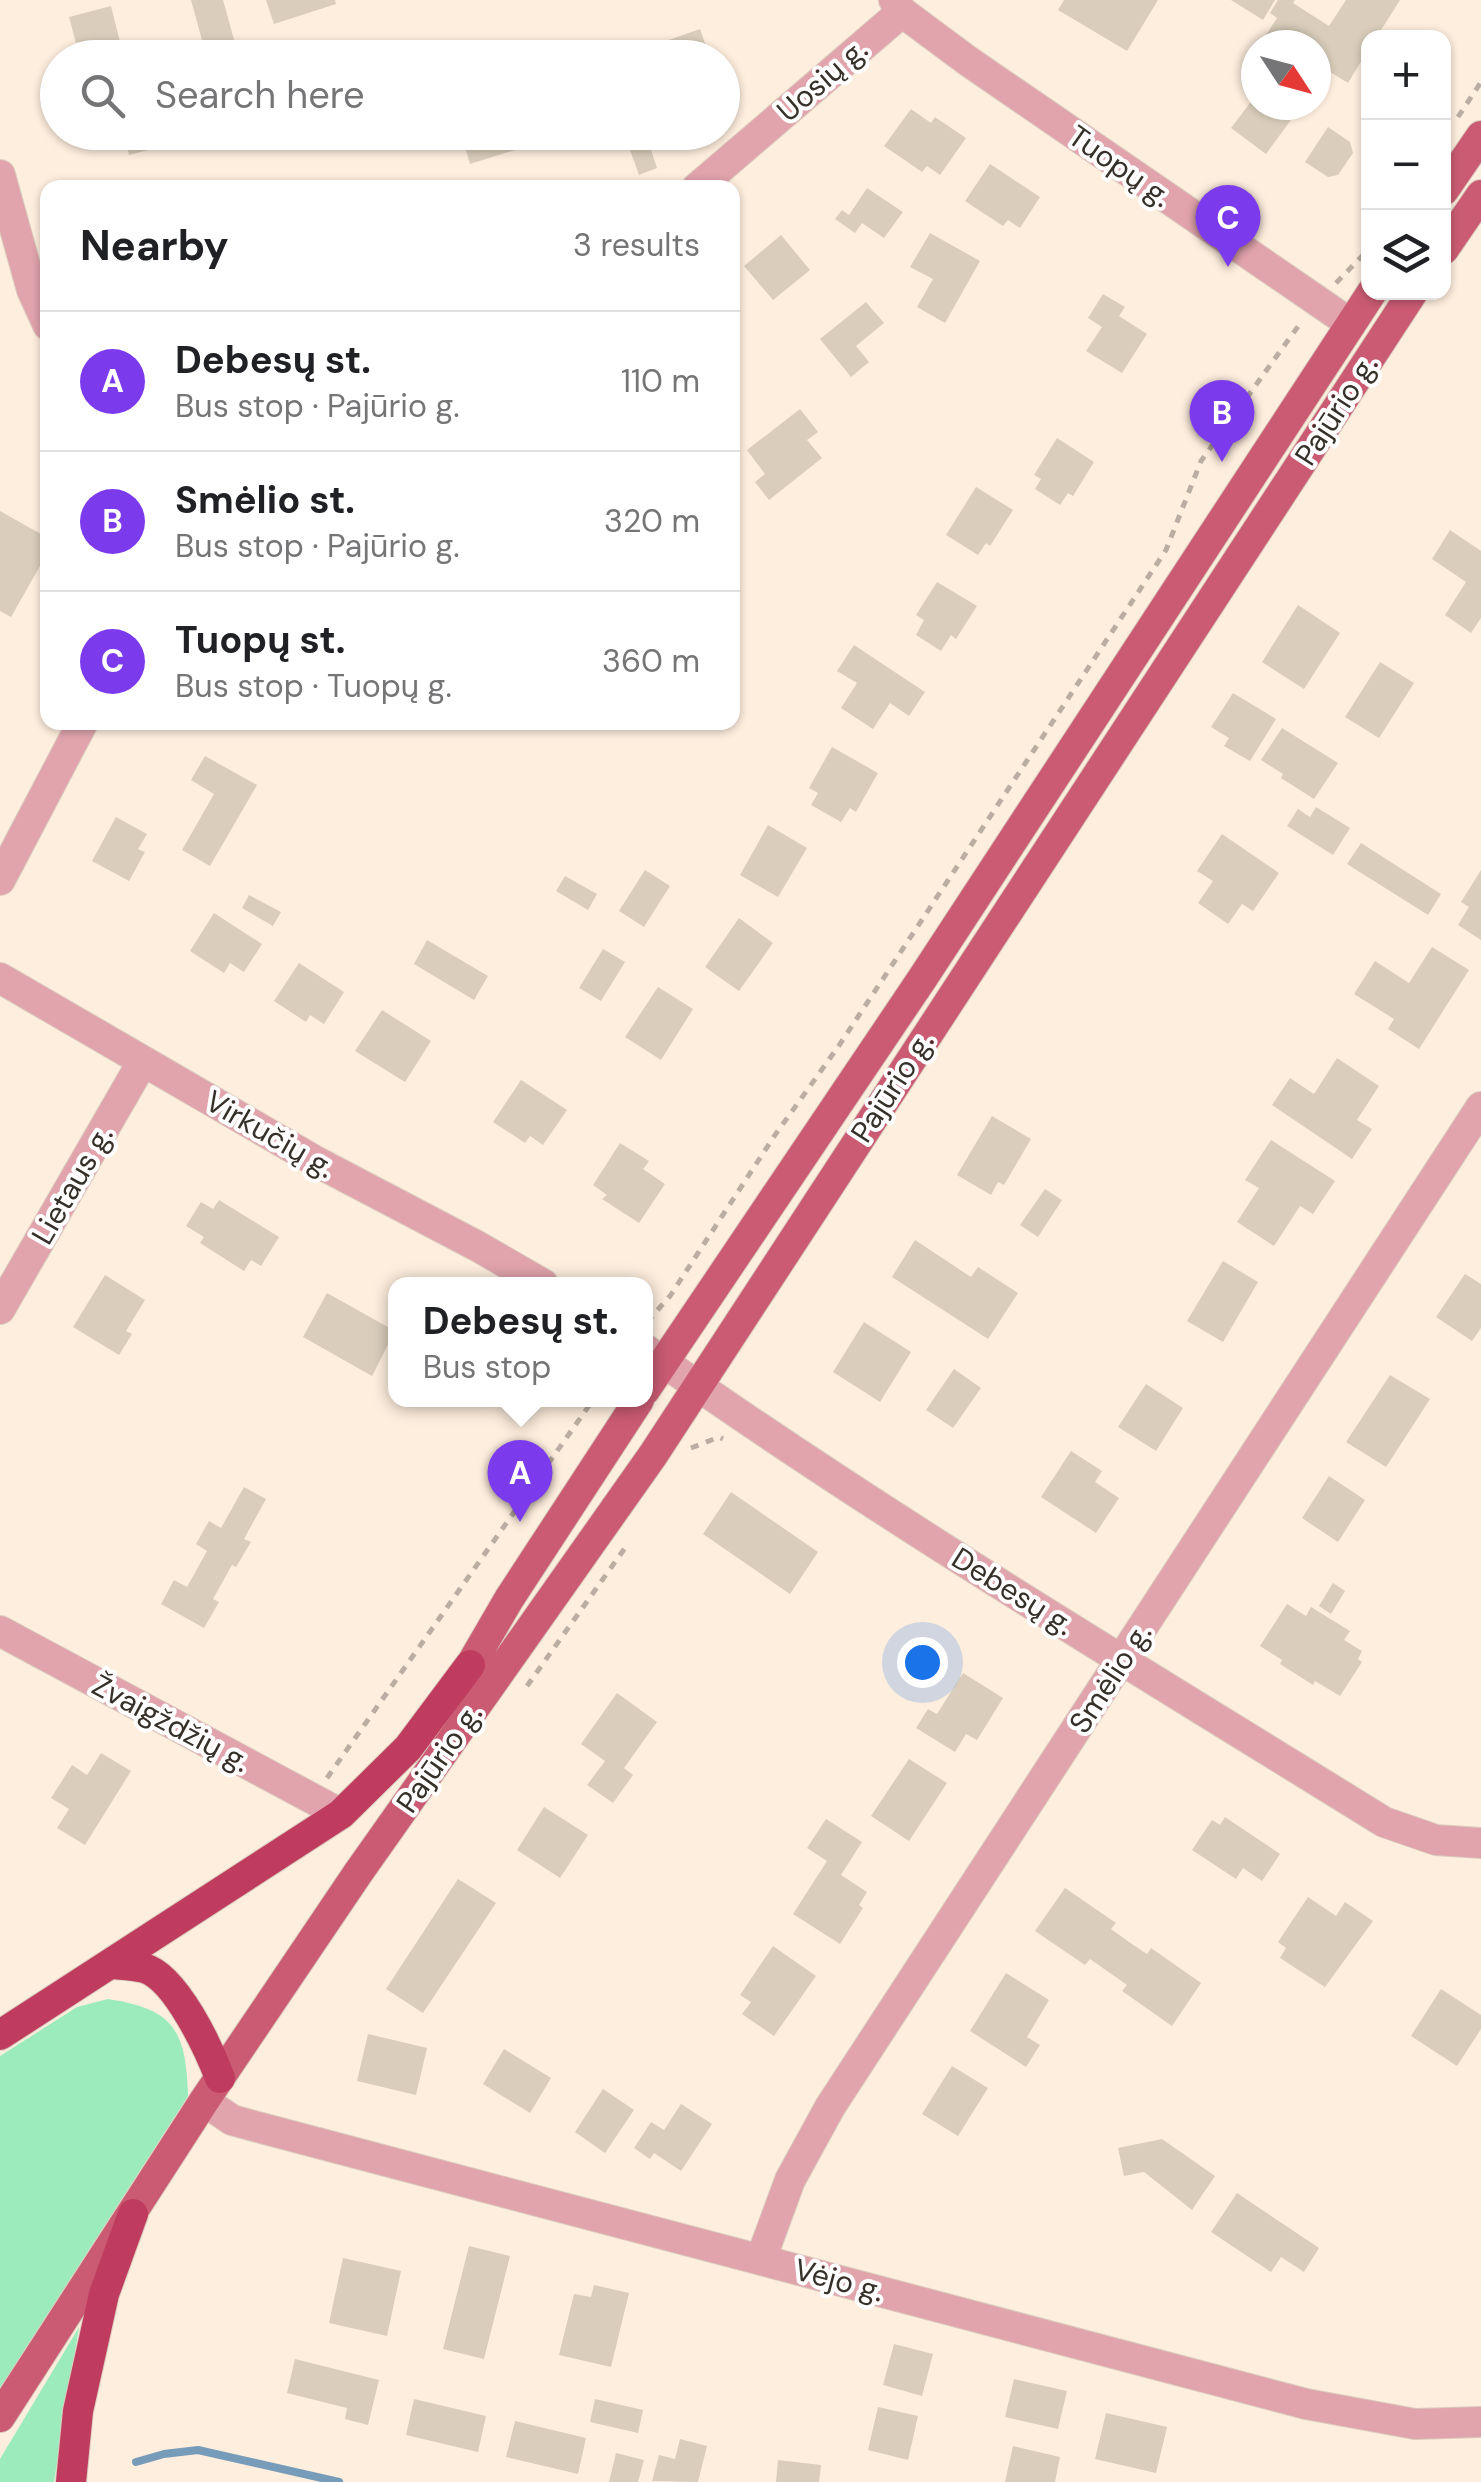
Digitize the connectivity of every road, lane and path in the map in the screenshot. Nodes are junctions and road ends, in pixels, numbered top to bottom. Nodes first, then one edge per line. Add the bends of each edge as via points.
1 (898, 6) edge
2 (1481, 82) edge
3 (1467, 130) edge
4 (740, 148) edge
5 (738, 150) edge
6 (1451, 172) edge
7 (0, 175) edge
8 (705, 180) edge
9 (1481, 195) edge
10 (1451, 238) edge
11 (1361, 257) edge
12 (1367, 300) edge
13 (1408, 300) edge
14 (1316, 301) junction
15 (40, 308) edge
16 (1351, 324) junction
17 (79, 730) edge
18 (0, 880) edge
19 (0, 978) edge
20 (143, 1061) junction
21 (1481, 1107) edge
22 (531, 1277) edge
23 (0, 1309) edge
24 (653, 1342) edge
25 (653, 1344) edge
26 (653, 1346) edge
27 (698, 1387) junction
28 (588, 1407) edge
29 (634, 1407) edge
30 (734, 1446) dead end
31 (689, 1449) dead end
32 (0, 1631) edge
33 (1122, 1660) junction
34 (470, 1664) junction
35 (312, 1798) junction
36 (342, 1814) junction
37 (1481, 1842) edge
38 (358, 1873) junction
39 (112, 1964) junction
40 (0, 2035) edge
41 (212, 2090) junction
42 (133, 2214) junction
43 (762, 2260) junction
44 (0, 2417) edge
45 (1481, 2422) edge
46 (72, 2482) edge

1 - 4 street, Uosių g.
1 - 14 street, Tuopų g.
2 - 3 path
3 - 6 main road
5 - 8 street, Uosių g.
7 - 15 street
9 - 10 main road
11 - 14 path
12 - 16 main road, Pajūrio g.
13 - 27 main road, Pajūrio g.
14 - 16 street, Tuopų g.
14 - 24 path via 1200,460 1166,550 670,1296
16 - 25 main road, Pajūrio g. via 922,978
17 - 18 street
19 - 20 street, Virkučių g.
20 - 22 street, Virkučių g.
20 - 23 street, Lietaus g.
21 - 33 street, Smėlio g.
26 - 27 street, Debesų g.
27 - 33 street, Debesų g.
27 - 38 main road, Pajūrio g.
28 - 35 path
29 - 34 main road, Pajūrio g.
30 - 31 path via 719,1437
32 - 35 street, Žvaigždžių g.
33 - 37 street, Debesų g. via 1384,1822 1436,1840
33 - 43 street, Smėlio g. via 830,2107 790,2180
34 - 36 highway via 408,1748
34 - 38 main road, Pajūrio g.
35 - 36 street, Žvaigždžių g.
36 - 39 highway
38 - 41 main road, Pajūrio g.
39 - 40 highway
39 - 41 highway via 148,1968 172,1990 195,2022
41 - 42 main road, Pajūrio g.
41 - 43 street, Vėjo g. via 232,2120
42 - 44 main road, Pajūrio g.
42 - 46 highway via 104,2294 78,2411
43 - 45 street, Vėjo g. via 1324,2408 1415,2424

